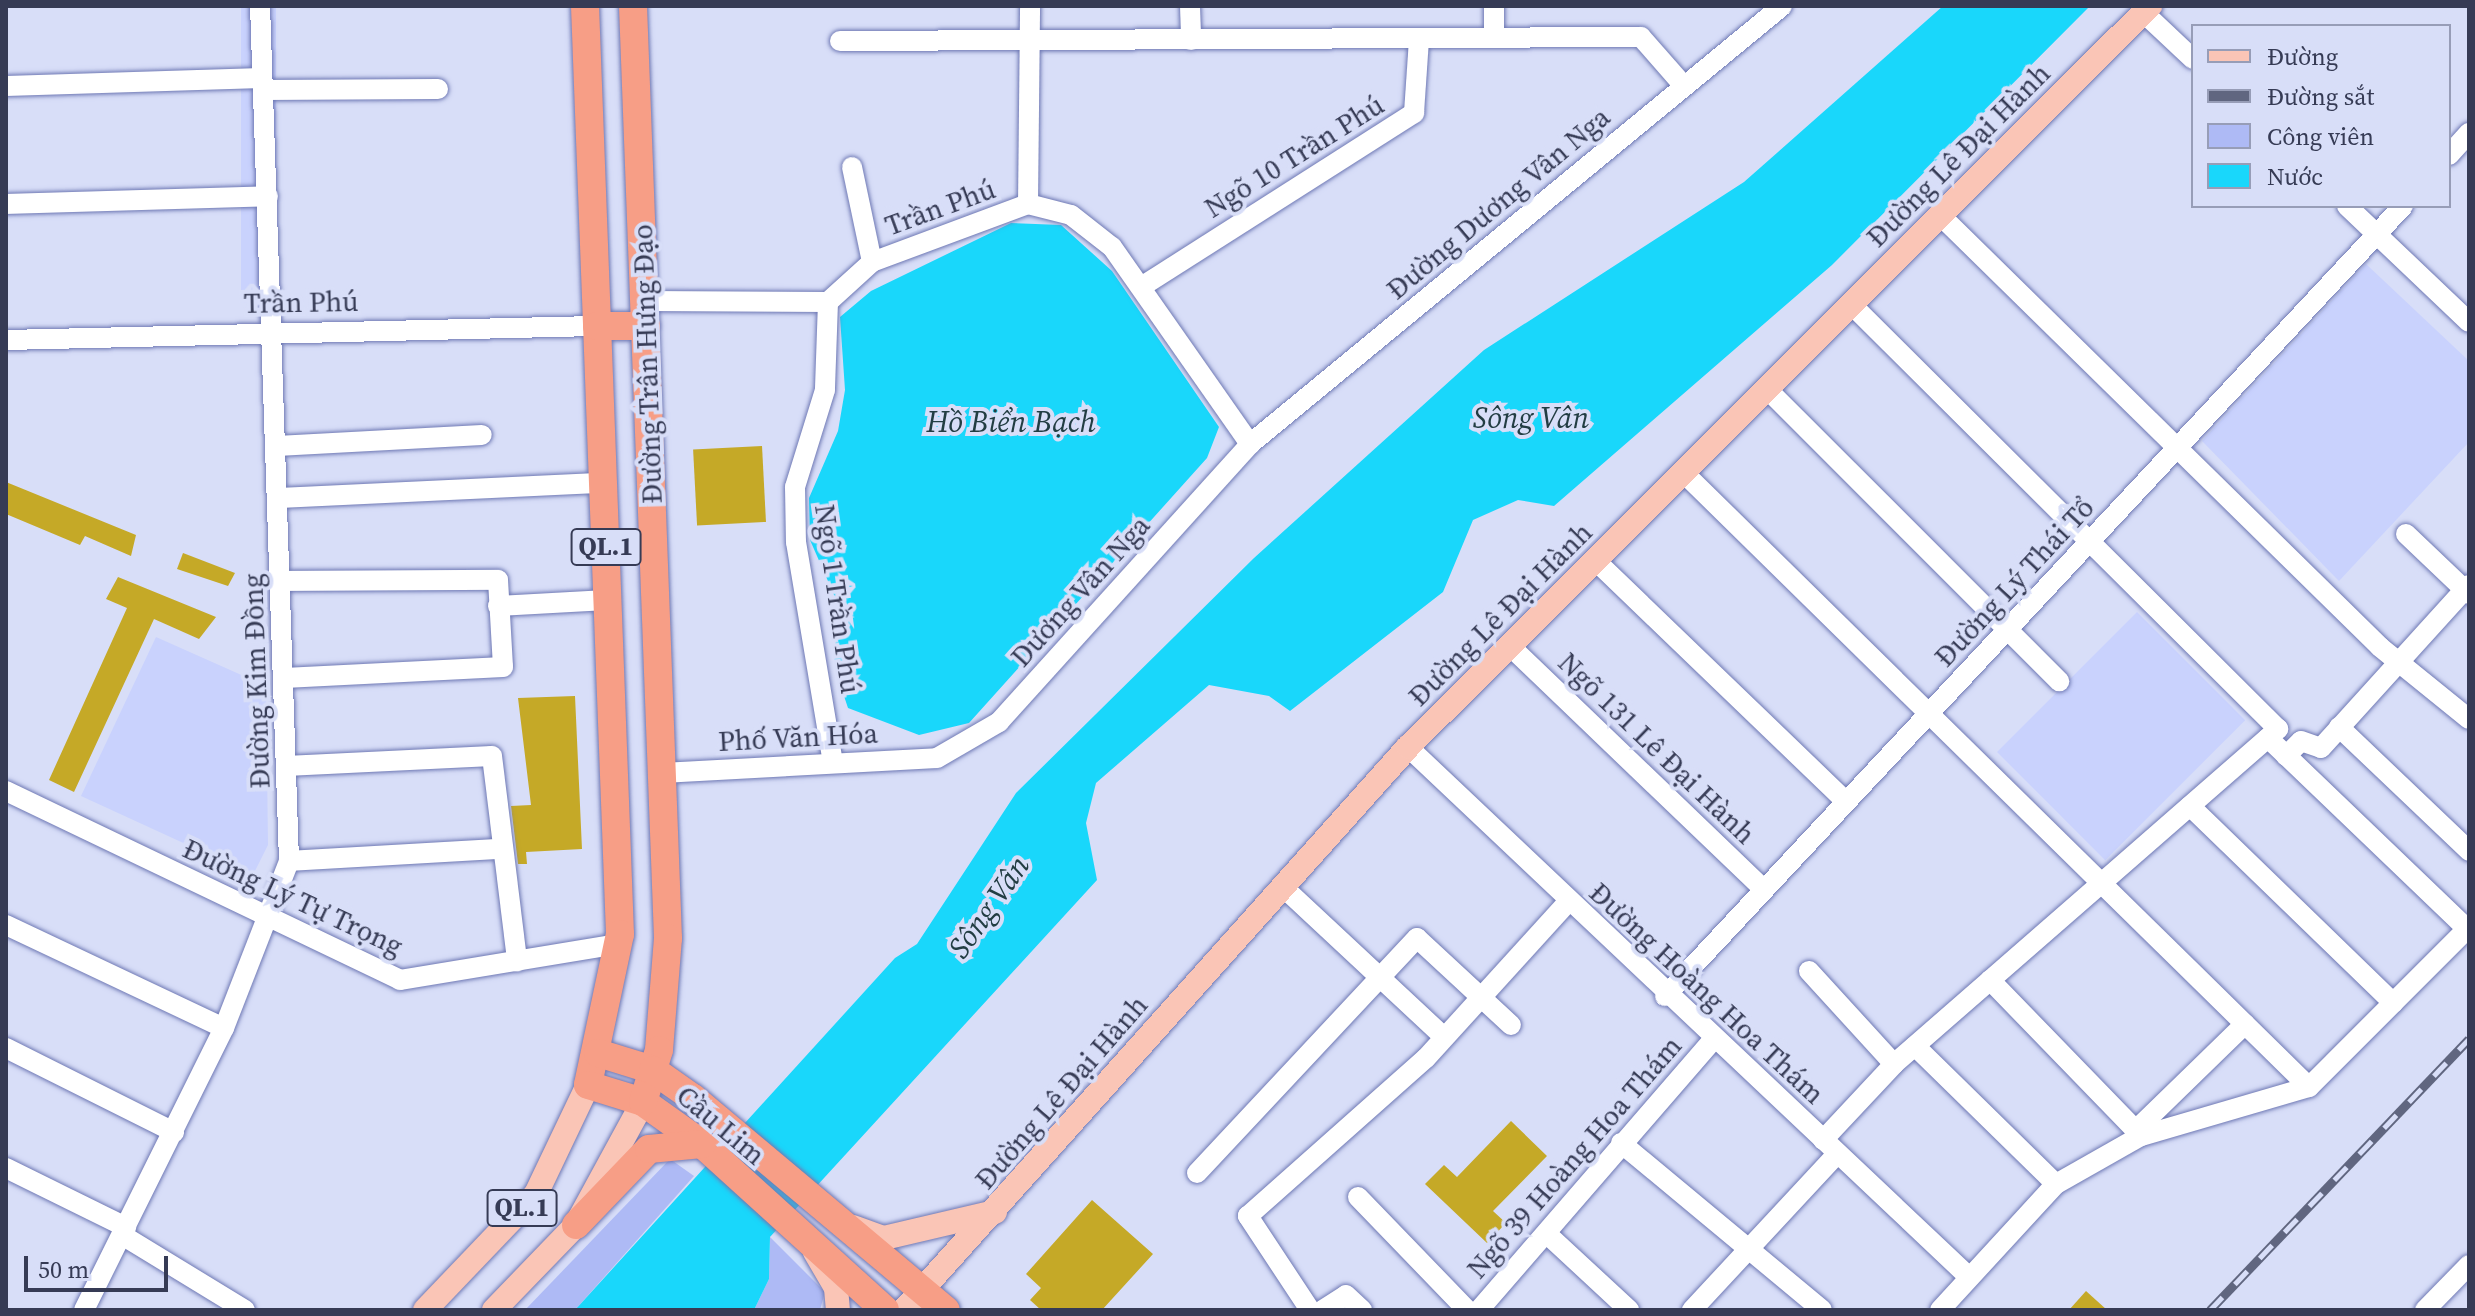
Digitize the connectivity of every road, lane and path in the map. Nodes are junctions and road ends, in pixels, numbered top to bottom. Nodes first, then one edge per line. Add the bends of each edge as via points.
1 (260, 6) edge
2 (585, 6) edge
3 (633, 6) edge
4 (1030, 6) edge
5 (1190, 6) edge
6 (1494, 6) edge
7 (1782, 6) edge
8 (2143, 8) edge
9 (1494, 38) junction
10 (1419, 39) junction
11 (1029, 40) junction
12 (1191, 40) junction
13 (840, 41) dead end
14 (2191, 57) edge
15 (263, 84) junction
16 (6, 86) edge
17 (1684, 86) junction
18 (438, 89) dead end
19 (2469, 133) edge
20 (2451, 153) edge
21 (852, 167) dead end
22 (268, 196) junction
23 (6, 204) edge
24 (1028, 204) junction
25 (2349, 208) edge
26 (2401, 208) edge
27 (1940, 215) junction
28 (2377, 235) junction
29 (872, 262) junction
30 (1141, 287) junction
31 (828, 302) junction
32 (1851, 304) junction
33 (645, 314) junction
34 (2468, 319) edge
35 (597, 326) junction
36 (274, 330) junction
37 (6, 340) edge
38 (1768, 390) junction
39 (482, 435) dead end
40 (1250, 444) junction
41 (277, 446) junction
42 (2178, 449) junction
43 (1684, 473) junction
44 (603, 483) junction
45 (279, 498) junction
46 (2406, 534) dead end
47 (2091, 543) junction
48 (1596, 561) junction
49 (281, 581) junction
50 (2468, 590) edge
51 (607, 600) junction
52 (498, 606) junction
53 (2006, 631) junction
54 (1510, 646) junction
55 (2398, 660) junction
56 (284, 678) junction
57 (2059, 681) dead end
58 (1928, 715) junction
59 (2469, 719) edge
60 (2339, 727) junction
61 (2268, 738) junction
62 (1408, 747) junction
63 (2286, 756) junction
64 (937, 758) joint
65 (833, 763) junction
66 (286, 766) junction
67 (662, 773) junction
68 (6, 791) edge
69 (1846, 802) junction
70 (2190, 806) junction
71 (500, 849) junction
72 (2469, 851) edge
73 (289, 861) junction
74 (2100, 885) junction
75 (1283, 887) junction
76 (1764, 890) junction
77 (1568, 902) junction
78 (272, 918) junction
79 (6, 925) edge
80 (2468, 928) edge
81 (668, 938) junction
82 (618, 944) junction
83 (517, 961) junction
84 (1809, 971) dead end
85 (1380, 978) junction
86 (1990, 980) junction
87 (1665, 996) junction
88 (1479, 997) junction
89 (2393, 1003) junction
90 (2245, 1024) junction
91 (1511, 1025) dead end
92 (224, 1028) junction
93 (1444, 1037) junction
94 (1712, 1041) junction
95 (1915, 1046) junction
96 (6, 1048) edge
97 (598, 1053) junction
98 (1894, 1064) junction
99 (653, 1070) junction
100 (588, 1085) junction
101 (2309, 1087) junction
102 (693, 1098) junction
103 (643, 1102) junction
104 (174, 1132) junction
105 (2138, 1133) junction
106 (1621, 1143) junction
107 (702, 1144) junction
108 (1830, 1147) junction
109 (6, 1168) edge
110 (1197, 1173) dead end
111 (2056, 1184) junction
112 (1358, 1197) dead end
113 (995, 1212) junction
114 (832, 1219) junction
115 (576, 1225) junction
116 (124, 1231) junction
117 (1547, 1234) junction
118 (810, 1243) junction
119 (1744, 1250) junction
120 (1969, 1277) junction
121 (2464, 1279) edge
122 (913, 1301) edge
123 (84, 1310) edge
124 (245, 1310) edge
125 (425, 1310) edge
126 (494, 1310) edge
127 (838, 1310) edge
128 (885, 1310) edge
129 (946, 1310) edge
130 (1310, 1310) edge
131 (1323, 1310) edge
132 (1362, 1310) edge
133 (1467, 1310) edge
134 (1479, 1310) edge
135 (1629, 1310) edge
136 (1692, 1310) edge
137 (1822, 1310) edge
138 (1940, 1310) edge
139 (2425, 1310) edge

1 - 15 street, Đường Kim Đồng
2 - 35 highway, Đường Trân Hưng Đạo / QL.1
3 - 33 highway, Đường Trân Hưng Đạo / QL.1
4 - 11 street
5 - 12 street
6 - 9 street
7 - 17 street, Đường Dương Vân Nga
8 - 14 street
8 - 27 main road, Đường Lê Đại Hành
9 - 10 street
9 - 17 street via 1641,37
10 - 12 street
10 - 30 street, Ngõ 10 Trần Phú via 1414,113
11 - 12 street
11 - 13 street
11 - 24 street
15 - 16 street
15 - 18 street
15 - 22 street, Đường Kim Đồng
17 - 40 street, Đường Dương Vân Nga
19 - 20 street
21 - 29 street
22 - 23 street
22 - 36 street, Đường Kim Đồng
24 - 29 street, Trần Phú
24 - 30 street, Trần Phú via 1071,215 1112,247
25 - 28 street
26 - 28 street, Đường Lý Thái Tổ
27 - 32 main road, Đường Lê Đại Hành
27 - 42 street
28 - 34 street
28 - 42 street, Đường Lý Thái Tổ
29 - 31 street, Trần Phú
30 - 40 street, Trần Phú
31 - 33 street
31 - 65 street, Ngõ 1 Trần Phú via 825,390 795,487 796,542
32 - 38 main road, Đường Lê Đại Hành
32 - 47 street
33 - 35 highway
33 - 67 highway, Đường Trân Hưng Đạo / QL.1
35 - 36 street, Trần Phú
35 - 44 highway, Đường Trân Hưng Đạo / QL.1
36 - 37 street, Trần Phú
36 - 41 street, Đường Kim Đồng
38 - 43 main road, Đường Lê Đại Hành
38 - 53 street
39 - 41 street
40 - 64 street, Dương Vân Nga via 999,722
41 - 45 street, Đường Kim Đồng
42 - 47 street, Đường Lý Thái Tổ
42 - 55 street
43 - 48 main road, Đường Lê Đại Hành
43 - 58 street
44 - 45 street
44 - 51 highway, Đường Trân Hưng Đạo / QL.1
45 - 49 street, Đường Kim Đồng
46 - 50 street
47 - 53 street, Đường Lý Thái Tổ
47 - 61 street via 2278,729
48 - 54 main road, Đường Lê Đại Hành
48 - 69 street
49 - 52 street via 498,580
49 - 56 street, Đường Kim Đồng
50 - 55 street
51 - 52 street
51 - 82 highway, Đường Trân Hưng Đạo / QL.1
52 - 56 street via 503,667
53 - 57 street
53 - 58 street, Đường Lý Thái Tổ
54 - 62 main road, Đường Lê Đại Hành
54 - 76 street, Ngõ 131 Lê Đại Hành
55 - 59 street
55 - 60 street
56 - 66 street, Đường Kim Đồng
58 - 69 street, Đường Lý Thái Tổ
58 - 74 street
60 - 63 street via 2321,748 2301,741
60 - 72 street
61 - 63 street
61 - 70 street
62 - 75 main road, Đường Lê Đại Hành
62 - 77 street, Đường Hoàng Hoa Thám
63 - 80 street
64 - 65 street, Phố Văn Hóa
65 - 67 street, Phố Văn Hóa
66 - 71 street via 492,756
66 - 73 street, Đường Kim Đồng
67 - 81 highway, Đường Trân Hưng Đạo / QL.1
68 - 78 street, Đường Lý Tự Trọng
69 - 76 street, Đường Lý Thái Tổ
70 - 74 street
70 - 89 street
71 - 73 street
71 - 83 street
73 - 78 street, Đường Kim Đồng
74 - 86 street
74 - 90 street
75 - 85 street
75 - 113 main road, Đường Lê Đại Hành
76 - 87 street, Đường Lý Thái Tổ
77 - 87 street, Đường Hoàng Hoa Thám
77 - 88 street
78 - 83 street, Đường Lý Tự Trọng via 400,980
78 - 92 street, Đường Kim Đồng
79 - 92 street
80 - 89 street
81 - 99 highway, Đường Trân Hưng Đạo / QL.1
81 - 102 highway via 671,1028
82 - 83 street, Đường Lý Tự Trọng
82 - 97 highway, Đường Trân Hưng Đạo / QL.1
84 - 98 street
85 - 88 street via 1417,938
85 - 93 street
85 - 110 street
86 - 95 street
86 - 105 street
87 - 94 street, Đường Hoàng Hoa Thám
88 - 91 street
88 - 93 street
89 - 101 street
90 - 101 street
90 - 105 street
92 - 104 street, Đường Kim Đồng
93 - 130 street via 1248,1216
94 - 106 street, Ngõ 39 Hoàng Hoa Thám
94 - 108 street, Đường Hoàng Hoa Thám
95 - 98 street
95 - 111 street
96 - 104 street
97 - 99 highway, Cầu Lim
97 - 100 highway, Đường Trân Hưng Đạo / QL.1
98 - 108 street
99 - 102 highway, Cầu Lim
99 - 103 highway, Đường Trân Hưng Đạo / QL.1
100 - 103 highway, Cầu Lim
100 - 125 main road, QL.1 via 536,1194
101 - 105 street
102 - 114 highway, Cầu Lim
103 - 107 highway, Cầu Lim
103 - 115 main road, QL.1
104 - 116 street, Đường Kim Đồng
105 - 111 street
106 - 117 street, Ngõ 39 Hoàng Hoa Thám
106 - 119 street
107 - 115 highway via 649,1149
107 - 118 highway, Cầu Lim
108 - 119 street
108 - 120 street, Đường Hoàng Hoa Thám
109 - 116 street
111 - 120 street
112 - 133 street
113 - 114 main road via 884,1238
113 - 122 main road, Đường Lê Đại Hành
114 - 122 highway, Cầu Lim
115 - 126 main road, QL.1
116 - 123 street, Đường Kim Đồng
116 - 124 street
117 - 134 street, Ngõ 39 Hoàng Hoa Thám
117 - 135 street
118 - 127 main road via 836,1288
118 - 128 highway, Cầu Lim
119 - 136 street
119 - 137 street
120 - 138 street
121 - 139 street
122 - 129 highway, Cầu Lim
131 - 132 street via 1346,1295

